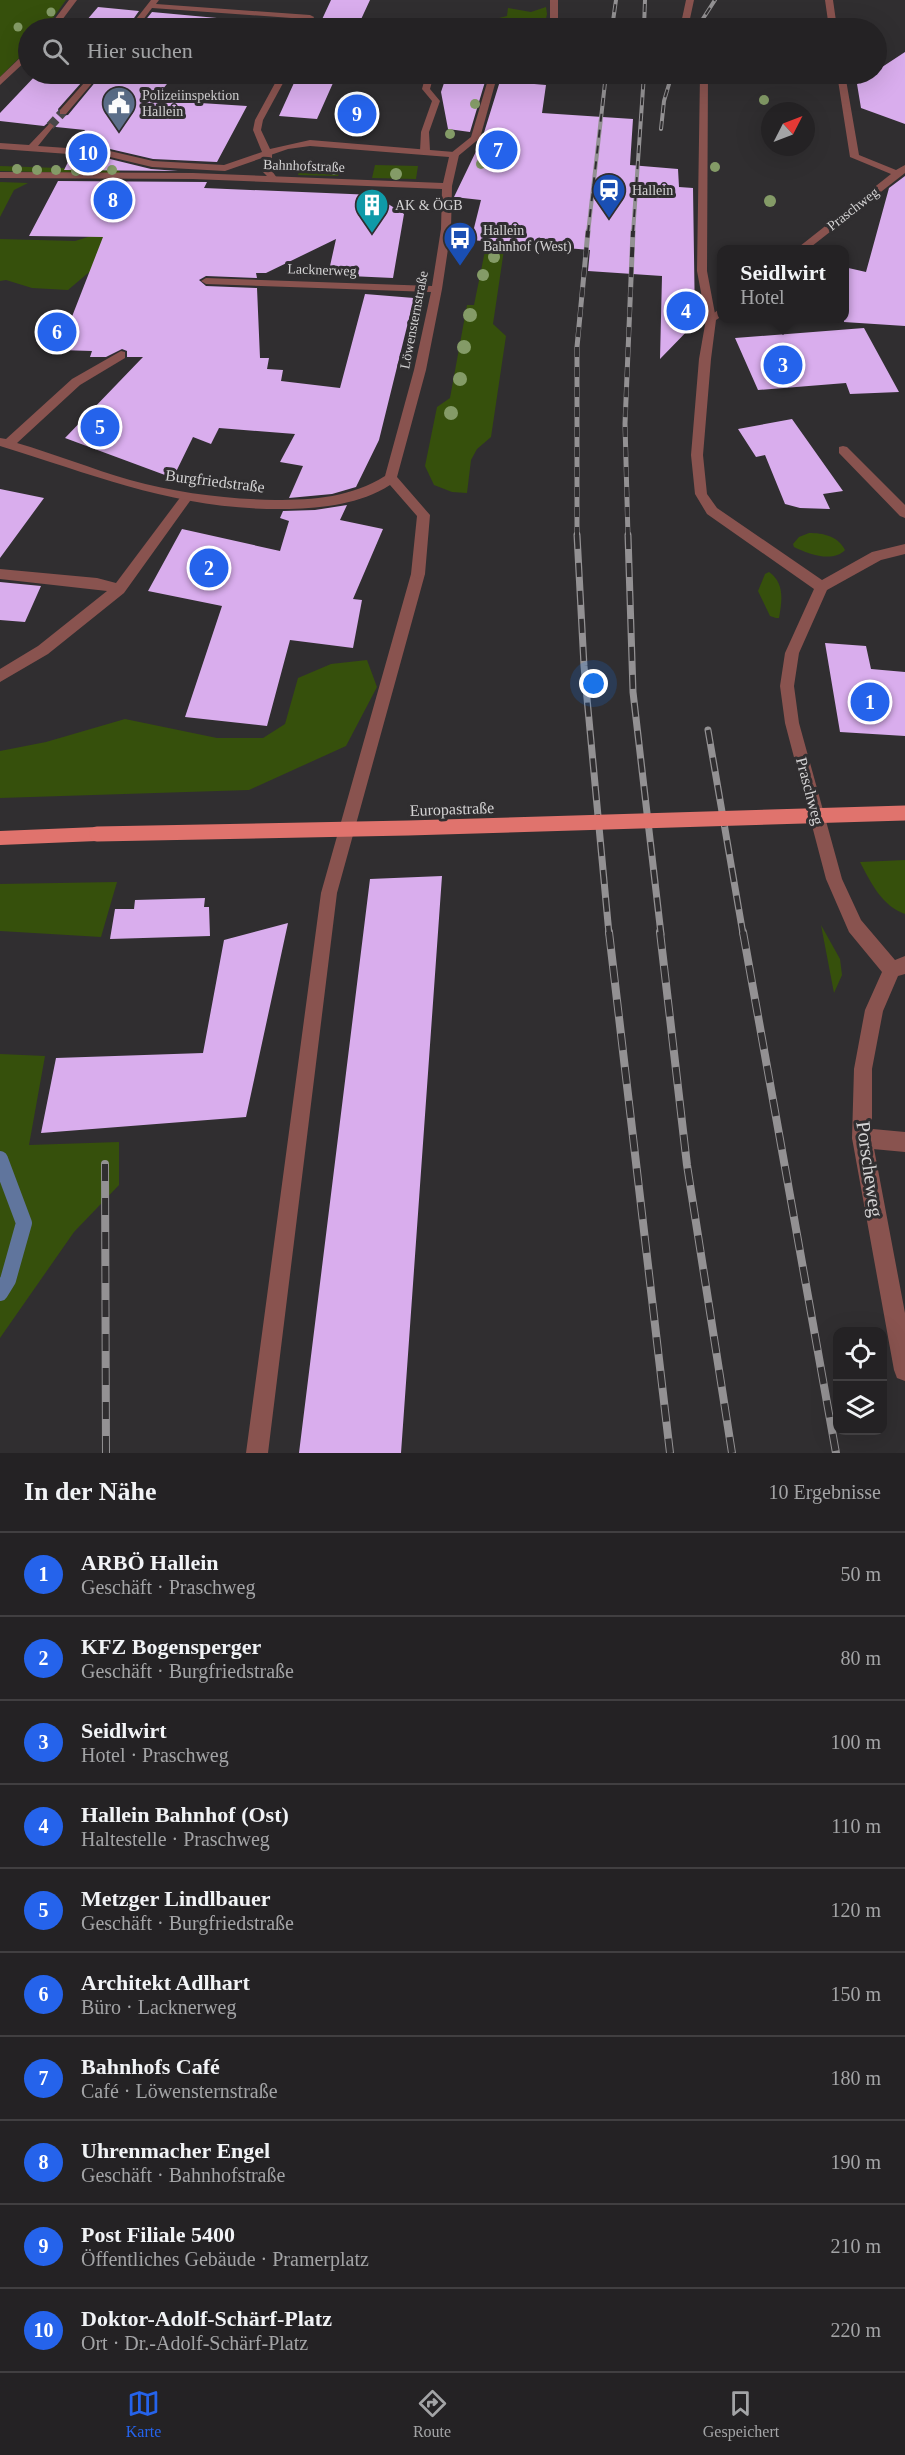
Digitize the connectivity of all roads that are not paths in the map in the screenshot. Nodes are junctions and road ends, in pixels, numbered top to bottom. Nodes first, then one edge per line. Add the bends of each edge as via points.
1 (73, 0) edge
2 (554, 0) edge
3 (690, 0) edge
4 (829, 0) edge
5 (154, 3) edge
6 (60, 18) edge
7 (141, 18) edge
8 (310, 18) edge
9 (554, 18) edge
10 (686, 18) edge
11 (832, 18) edge
12 (18, 65) edge
13 (0, 82) edge
14 (87, 84) edge
15 (279, 84) edge
16 (427, 84) edge
17 (491, 84) edge
18 (704, 84) edge
19 (843, 84) edge
20 (63, 112) tunnel mouth
21 (50, 126) tunnel mouth
22 (0, 146) edge
23 (32, 147) junction
24 (425, 151) junction
25 (267, 152) junction
26 (454, 155) junction
27 (166, 166) junction
28 (901, 171) edge
29 (0, 175) edge
30 (160, 177) junction
31 (272, 178) junction
32 (447, 186) junction
33 (805, 245) edge
34 (207, 281) dead end
35 (437, 289) junction
36 (716, 315) edge
37 (121, 355) dead end
38 (4, 443) edge
39 (843, 450) dead end
40 (391, 478) junction
41 (186, 498) junction
42 (905, 513) edge
43 (905, 549) edge
44 (0, 574) edge
45 (822, 587) junction
46 (119, 589) junction
47 (0, 676) edge
48 (905, 813) edge
49 (0, 838) edge
50 (898, 967) edge
51 (862, 1138) junction
52 (905, 1142) edge
53 (905, 1370) edge
54 (257, 1453) edge

1 - 6 street
2 - 9 street
3 - 10 street
4 - 11 street
5 - 7 street
5 - 8 street
12 - 13 street
14 - 20 street
15 - 25 street via 257,129
16 - 24 street via 426,89 436,101 425,132
17 - 26 street via 476,138
18 - 36 street via 702,271
19 - 28 street via 855,156
21 - 23 street
22 - 23 street
23 - 27 street via 110,154
24 - 25 street via 310,144
24 - 26 street
25 - 27 street via 225,168
25 - 31 street via 267,171
26 - 32 street, Löwensternstraße
27 - 30 street
28 - 33 street, Praschweg
29 - 30 street, Bahnhofstraße
30 - 31 street, Bahnhofstraße
31 - 32 street, Bahnhofstraße
32 - 35 street, Löwensternstraße via 446,229
34 - 35 street, Lacknerweg
35 - 40 street, Löwensternstraße
36 - 45 street via 705,359 697,455 701,494 712,512
37 - 38 street via 76,382
38 - 41 street, Burgfriedstraße
39 - 42 street
40 - 41 street, Burgfriedstraße via 357,497 334,502 251,505
40 - 54 street via 424,515 418,574 329,893
41 - 46 street
43 - 45 street via 877,556
44 - 46 street via 97,583
45 - 50 street, Praschweg via 792,653 787,686 792,723 834,879 855,926
46 - 47 street via 43,650
48 - 49 main road, Europastraße, bridge
50 - 51 street, Porscheweg via 873,1010 863,1069
51 - 52 street
51 - 53 street, Porscheweg

